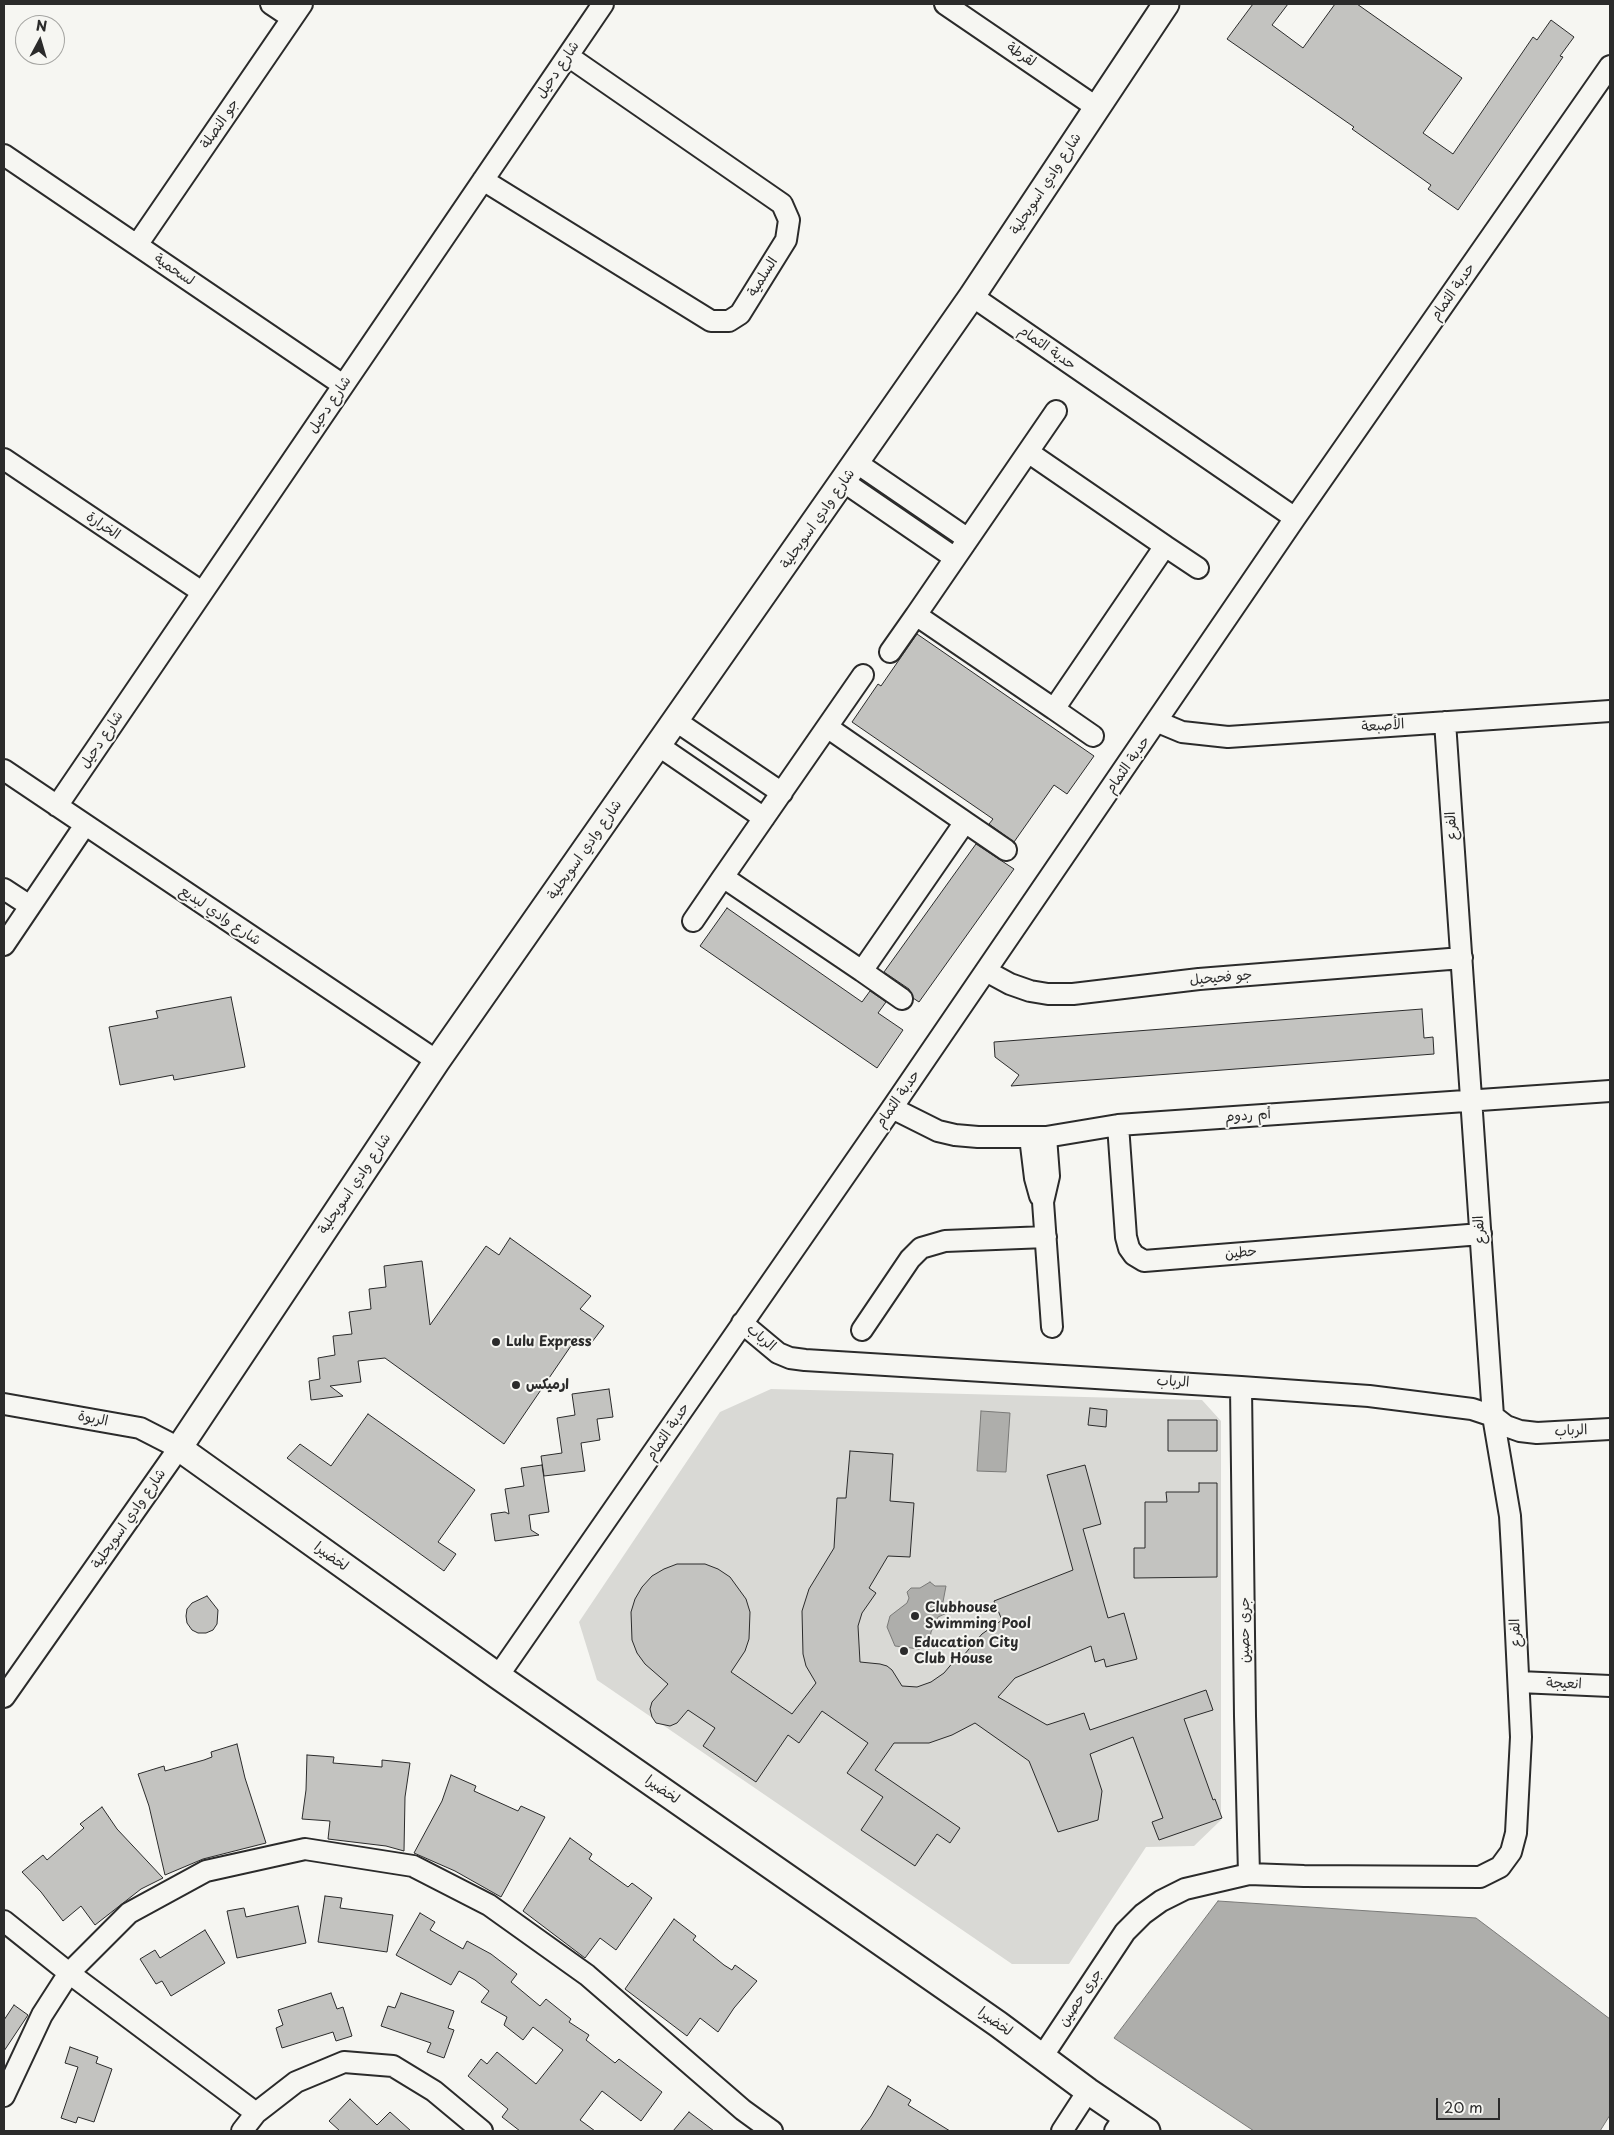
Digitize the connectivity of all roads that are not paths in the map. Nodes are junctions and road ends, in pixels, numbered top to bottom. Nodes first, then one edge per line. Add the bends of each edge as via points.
1 (271, 4) edge
2 (603, 4) edge
3 (945, 4) edge
4 (1166, 4) edge
5 (297, 11) edge
6 (568, 56) junction
7 (1610, 66) edge
8 (1096, 107) junction
9 (4, 155) edge
10 (483, 180) junction
11 (137, 245) junction
12 (972, 296) junction
13 (343, 385) junction
14 (1056, 411) dead end
15 (1028, 452) junction
16 (4, 459) edge
17 (850, 472) junction
18 (1295, 518) junction
19 (968, 539) junction
20 (1165, 546) junction
21 (955, 558) junction
22 (1198, 568) dead end
23 (202, 592) junction
24 (916, 615) junction
25 (890, 652) dead end
26 (863, 675) dead end
27 (1054, 709) junction
28 (1610, 711) edge
29 (676, 721) junction
30 (1158, 722) junction
31 (1445, 722) junction
32 (826, 728) junction
33 (1093, 736) dead end
34 (658, 746) junction
35 (4, 770) edge
36 (782, 793) junction
37 (57, 806) junction
38 (764, 818) junction
39 (965, 822) junction
40 (85, 825) junction
41 (1006, 850) dead end
42 (723, 877) junction
43 (4, 889) edge
44 (30, 906) junction
45 (694, 921) dead end
46 (4, 945) edge
47 (1462, 958) junction
48 (986, 971) junction
49 (862, 972) junction
50 (902, 999) dead end
51 (437, 1062) junction
52 (1610, 1091) edge
53 (1471, 1100) junction
54 (892, 1108) junction
55 (1118, 1125) junction
56 (1038, 1137) junction
57 (1481, 1234) junction
58 (1046, 1237) junction
59 (742, 1323) junction
60 (1052, 1327) dead end
61 (862, 1330) dead end
62 (1242, 1387) junction
63 (4, 1404) edge
64 (1493, 1416) junction
65 (1610, 1428) edge
66 (179, 1448) junction
67 (498, 1676) junction
68 (1518, 1682) junction
69 (1610, 1686) edge
70 (4, 1696) edge
71 (1520, 1737) joint
72 (1249, 1874) junction
73 (4, 1921) edge
74 (69, 1974) junction
75 (1042, 2057) junction
76 (1088, 2091) junction
77 (4, 2096) edge
78 (256, 2113) junction
79 (1120, 2124) edge
80 (242, 2131) edge
81 (482, 2131) edge
82 (772, 2131) edge
83 (1062, 2131) edge
84 (1147, 2131) edge

1 - 5 street
2 - 6 street, شارع دحيل
3 - 8 street, لقرطة
4 - 8 street, شارع وادي اسويحلية
5 - 11 street, جو النصلة
6 - 10 street, شارع دحيل
6 - 10 street, السلمية via 782,204 789,220 786,240 740,314 729,321 711,321
7 - 18 street, حدبة الثمام
8 - 12 street, شارع وادي اسويحلية
9 - 11 street, لسحمية
10 - 13 street, شارع دحيل
11 - 13 street, لسحمية
12 - 17 street, شارع وادي اسويحلية
12 - 18 street, حدبة الثمام
13 - 23 street, شارع دحيل
14 - 15 street
15 - 19 street
15 - 20 street
16 - 23 street, الخرارة
17 - 19 street
17 - 21 street
17 - 29 street, شارع وادي اسويحلية
18 - 30 street, حدبة الثمام
19 - 21 street
20 - 22 street
20 - 27 street
21 - 24 street
23 - 37 street, شارع دحيل
24 - 25 street
24 - 27 street
26 - 32 street
27 - 33 street
28 - 31 street, الأصبعة
29 - 34 street, شارع وادي اسويحلية
29 - 36 street
30 - 31 street, الأصبعة via 1182,732 1228,737
30 - 48 street, حدبة الثمام
31 - 47 street, الفرع
32 - 36 street
32 - 39 street
34 - 38 street
34 - 51 street, شارع وادي اسويحلية
35 - 37 street, شارع وادي لبديع
36 - 38 street
37 - 40 street, شارع وادي لبديع
38 - 42 street
39 - 41 street
39 - 49 street
40 - 44 street
40 - 51 street, شارع وادي لبديع
42 - 45 street
42 - 49 street
43 - 44 street
44 - 46 street
47 - 48 street, جو فحيحيل via 1073,994 1030,991
47 - 53 street, الفرع
48 - 54 street, حدبة الثمام
49 - 50 street
51 - 66 street, شارع وادي اسويحلية
52 - 53 street, أم ردوم
53 - 55 street, أم ردوم
53 - 57 street, الفرع
54 - 56 street, أم ردوم via 916,1122 954,1135
54 - 59 street, حدبة الثمام
55 - 56 street, أم ردوم
55 - 57 street, حطين via 1126,1237 1134,1255 1144,1261
56 - 58 street via 1035,1178 1043,1202
57 - 64 street, الفرع
58 - 60 street
58 - 61 street via 945,1241 921,1248 910,1259
59 - 62 street, الرباب via 778,1353 805,1360
59 - 67 street, حدبة الثمام
62 - 64 street, الرباب via 1369,1396 1472,1409
62 - 72 street, جرى حصين
63 - 66 street, الربوة via 140,1428
64 - 65 street, الرباب via 1506,1426 1528,1432
64 - 68 street, الفرع via 1510,1516
66 - 67 street, لخضيرا
66 - 70 street, شارع وادي اسويحلية
67 - 75 street, لخضيرا
68 - 69 street, انعيجة
68 - 71 street, الفرع
71 - 72 street, جرى حصين via 1516,1833 1511,1852 1500,1867 1480,1877
72 - 75 street, جرى حصين via 1185,1889 1143,1914 1125,1932
73 - 74 street
74 - 77 street via 42,2015
74 - 78 street
74 - 82 street via 129,1913 206,1871 305,1849 413,1866 489,1905 587,1975 743,2110
75 - 76 street, لخضيرا
76 - 79 street, لخضيرا
76 - 83 street
78 - 80 street
78 - 81 street via 296,2082 344,2062 393,2066 434,2092
79 - 84 street, لخضيرا

